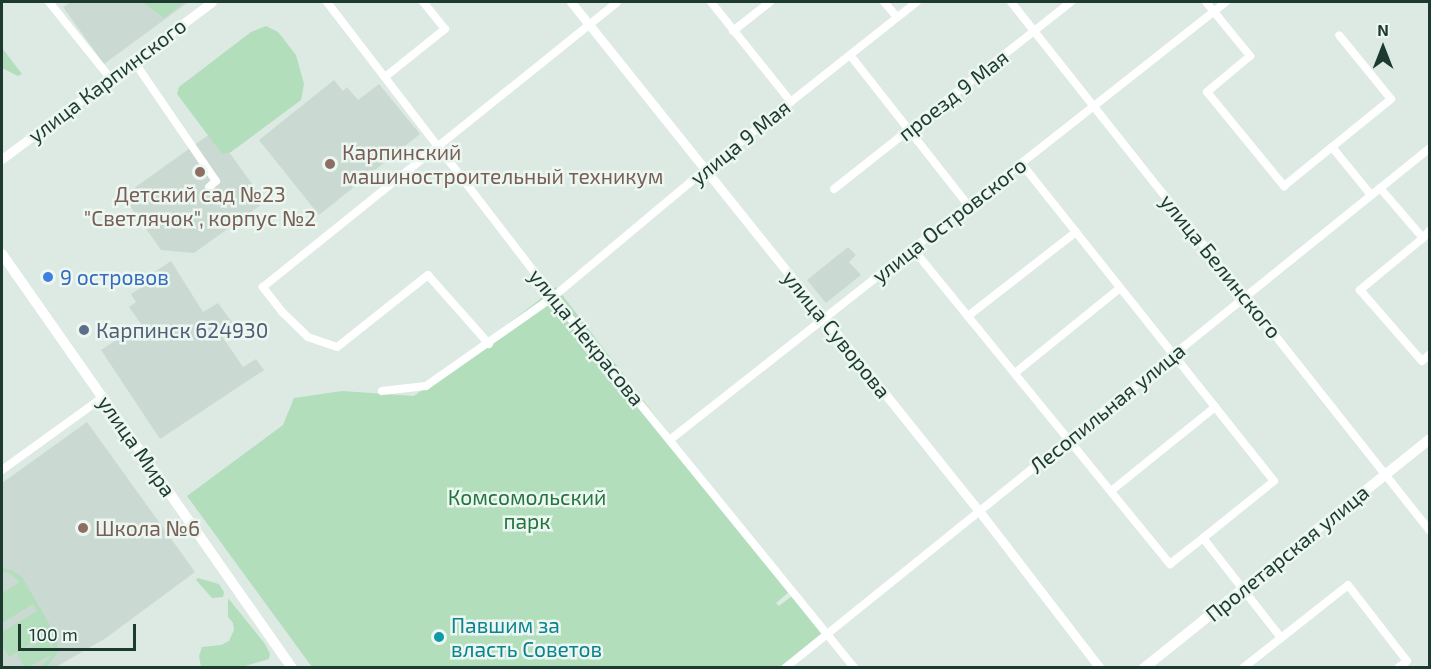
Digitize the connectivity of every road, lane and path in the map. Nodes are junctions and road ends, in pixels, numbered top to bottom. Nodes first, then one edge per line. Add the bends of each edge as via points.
1 (49, 2) edge
2 (212, 2) edge
3 (327, 2) edge
4 (423, 2) edge
5 (571, 2) edge
6 (617, 2) edge
7 (711, 2) edge
8 (770, 2) edge
9 (884, 2) edge
10 (917, 2) edge
11 (1011, 2) edge
12 (1071, 2) edge
13 (1206, 2) edge
14 (1226, 2) edge
15 (200, 5) edge
16 (1214, 11) junction
17 (897, 17) junction
18 (589, 24) junction
19 (733, 31) junction
20 (1034, 31) junction
21 (1339, 35) dead end
22 (850, 55) junction
23 (133, 60) junction
24 (386, 77) junction
25 (110, 78) junction
26 (791, 102) junction
27 (1093, 106) junction
28 (908, 130) junction
29 (437, 146) junction
30 (1332, 147) junction
31 (1430, 148) edge
32 (2, 159) edge
33 (1021, 163) junction
34 (706, 169) junction
35 (209, 187) dead end
36 (1380, 188) junction
37 (834, 189) dead end
38 (1371, 195) junction
39 (968, 206) junction
40 (1430, 230) edge
41 (1076, 232) junction
42 (1423, 238) junction
43 (913, 249) junction
44 (2, 254) edge
45 (1120, 288) junction
46 (1245, 296) junction
47 (554, 297) junction
48 (968, 316) junction
49 (824, 319) junction
50 (489, 344) junction
51 (1430, 354) edge
52 (1172, 355) junction
53 (1015, 373) junction
54 (382, 392) dead end
55 (102, 398) junction
56 (1215, 407) junction
57 (671, 439) junction
58 (1069, 439) junction
59 (1430, 439) edge
60 (2, 470) edge
61 (1385, 474) junction
62 (1111, 491) junction
63 (979, 511) junction
64 (1430, 531) edge
65 (1203, 538) junction
66 (1247, 592) junction
67 (827, 634) junction
68 (1281, 638) junction
69 (292, 668) edge
70 (785, 668) edge
71 (854, 668) edge
72 (1100, 668) edge
73 (1144, 668) edge
74 (1243, 668) edge
75 (1398, 668) edge

1 - 25 street
2 - 15 street, улица Карпинского
3 - 24 street, улица Некрасова
4 - 24 street via 445,28
5 - 18 street, улица Суворова
6 - 18 street
7 - 19 street
8 - 19 street
9 - 17 street
10 - 17 street, улица 9 Мая
11 - 20 street, улица Белинского
12 - 20 street, проезд 9 Мая
13 - 16 street
14 - 16 street, улица Островского
15 - 23 street, улица Карпинского
16 - 27 street, улица Островского
16 - 30 street via 1250,56 1207,92 1284,186
17 - 22 street, улица 9 Мая
18 - 29 street
18 - 34 street, улица Суворова
19 - 26 street
20 - 27 street, улица Белинского
20 - 28 street, проезд 9 Мая
21 - 30 street via 1391,99
22 - 26 street, улица 9 Мая
22 - 28 street
23 - 25 street, улица Карпинского
23 - 35 street via 216,180
24 - 29 street, улица Некрасова
25 - 32 street, улица Карпинского
26 - 34 street, улица 9 Мая
27 - 33 street, улица Островского
27 - 46 street, улица Белинского
28 - 37 street, проезд 9 Мая
28 - 39 street
29 - 47 street, улица Некрасова
29 - 50 street via 263,286 283,313 309,337 337,347 428,274
30 - 38 street
31 - 36 street, Лесопильная улица
33 - 39 street, улица Островского
33 - 41 street
34 - 47 street, улица 9 Мая
34 - 49 street, улица Суворова
36 - 38 street, Лесопильная улица
36 - 42 street
38 - 46 street, Лесопильная улица
39 - 43 street, улица Островского
40 - 42 street
41 - 45 street
41 - 48 street
42 - 51 street via 1360,290 1422,361
43 - 48 street
43 - 49 street, улица Островского
44 - 55 main road, улица Мира
45 - 52 street
45 - 53 street
46 - 52 street, Лесопильная улица
46 - 61 street, улица Белинского
47 - 50 street, улица 9 Мая
47 - 57 street, улица Некрасова
48 - 53 street
49 - 57 street, улица Островского
49 - 63 street, улица Суворова
50 - 54 street, улица 9 Мая via 426,386
52 - 56 street
52 - 58 street, Лесопильная улица
53 - 58 street
55 - 60 street
55 - 69 main road, улица Мира
56 - 62 street
56 - 65 street via 1274,481
57 - 67 street, улица Некрасова
58 - 62 street
58 - 63 street, Лесопильная улица
59 - 61 main road, Пролетарская улица
61 - 64 street, улица Белинского
61 - 66 main road, Пролетарская улица
62 - 65 street via 1170,564
63 - 67 street, Лесопильная улица
63 - 72 street, улица Суворова
65 - 66 street
66 - 68 street
66 - 73 main road, Пролетарская улица
67 - 70 street, Лесопильная улица
67 - 71 street, улица Некрасова
68 - 74 street
68 - 75 street via 1348,585 1407,660

